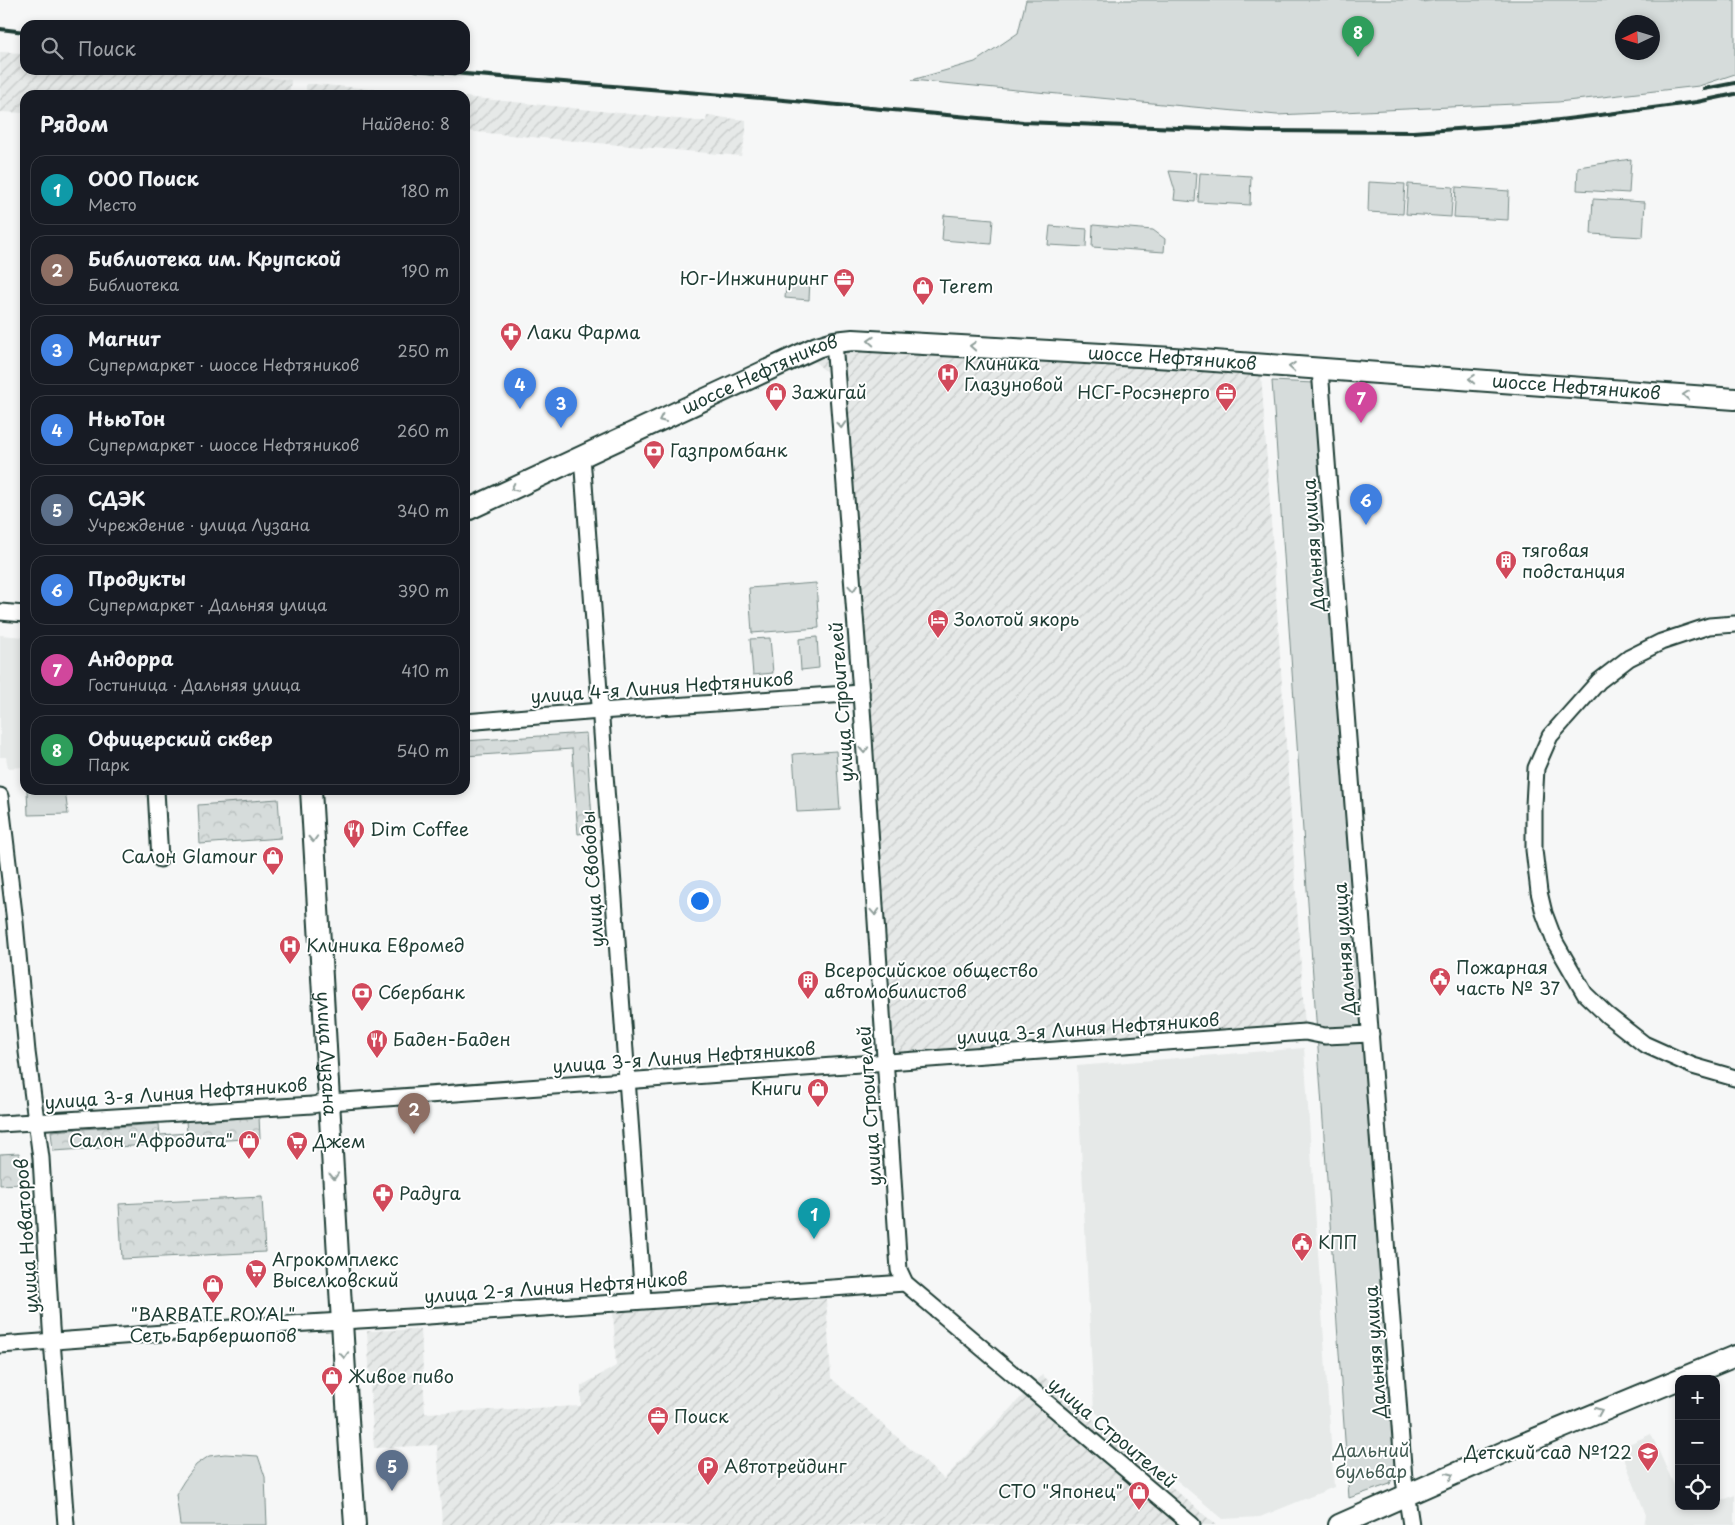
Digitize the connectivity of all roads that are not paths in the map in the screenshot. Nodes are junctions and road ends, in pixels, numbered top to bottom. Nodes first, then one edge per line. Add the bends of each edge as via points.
1 (834, 342) junction
2 (1320, 369) junction
3 (1735, 399) edge
4 (582, 456) junction
5 (470, 509) edge
6 (0, 612) edge
7 (20, 614) edge
8 (1735, 624) edge
9 (861, 693) junction
10 (600, 711) junction
11 (470, 722) edge
12 (156, 795) edge
13 (311, 795) edge
14 (0, 796) edge
15 (160, 859) dead end
16 (1370, 1034) junction
17 (886, 1063) junction
18 (1735, 1078) edge
19 (626, 1080) junction
20 (330, 1102) junction
21 (37, 1121) junction
22 (0, 1124) edge
23 (905, 1283) junction
24 (643, 1300) junction
25 (342, 1321) junction
26 (52, 1342) junction
27 (0, 1345) edge
28 (1735, 1356) edge
29 (1406, 1496) junction
30 (66, 1525) edge
31 (355, 1525) edge
32 (1192, 1525) edge
33 (1339, 1525) edge
34 (1411, 1525) edge

2 -> 1 main road, шоссе Нефтяников via 918,343
1 -> 4 main road, шоссе Нефтяников
1 -> 9 street, улица Строителей
3 -> 2 main road, шоссе Нефтяников
2 - 16 street, Дальняя улица
4 -> 5 main road, шоссе Нефтяников
4 - 10 street, улица Свободы
6 - 7 street
8 - 18 street via 1709,626 1661,642 1629,658 1599,681 1550,736 1536,768 1534,850 1544,913 1555,942 1585,994 1644,1044 1693,1066
9 - 10 street, улица 4-я Линия Нефтяников
9 -> 17 street, улица Строителей
10 - 11 street, улица 4-я Линия Нефтяников
10 - 19 street, улица Свободы
12 - 15 street
13 -> 20 main road, улица Лузана
14 - 21 street, улица Новаторов
16 - 17 street, улица 3-я Линия Нефтяников via 1324,1036 1306,1032
16 - 29 street, Дальняя улица
17 - 19 street, улица 3-я Линия Нефтяников
17 - 23 street, улица Строителей via 899,1270
19 - 20 street, улица 3-я Линия Нефтяников
19 - 24 street, улица Свободы
20 - 21 street, улица 3-я Линия Нефтяников
20 -> 25 main road, улица Лузана
21 - 22 street, улица 3-я Линия Нефтяников
21 - 26 street, улица Новаторов
23 - 24 street, улица 2-я Линия Нефтяников
23 - 32 street, улица Строителей
24 - 25 street, улица 2-я Линия Нефтяников
25 - 26 street, улица 2-я Линия Нефтяников
25 -> 31 main road, улица Лузана
26 - 27 street, улица 2-я Линия Нефтяников
26 - 30 street, улица Новаторов
29 -> 28 main road via 1519,1445
29 - 33 main road
29 - 34 street, Дальняя улица

